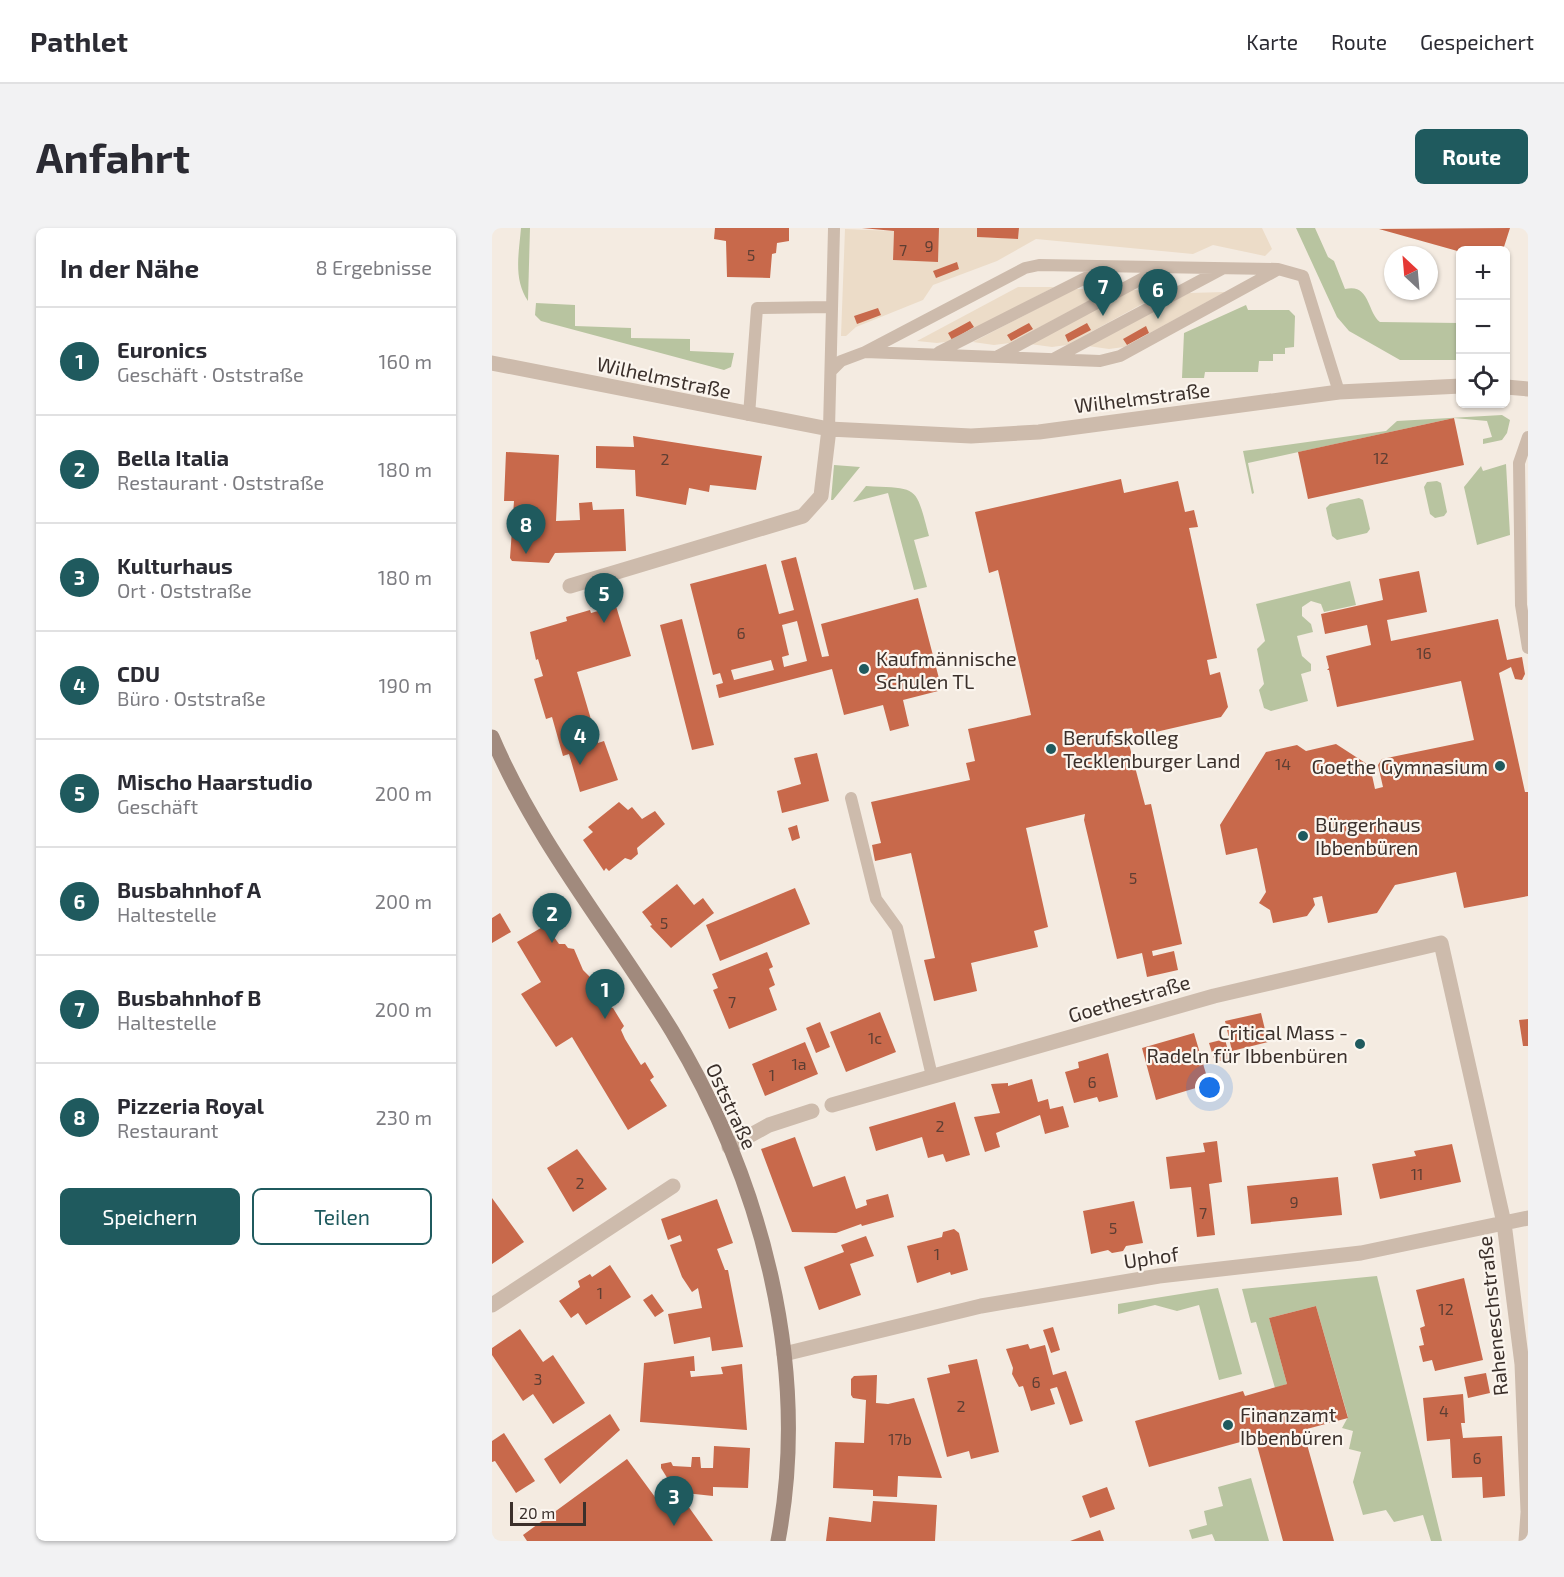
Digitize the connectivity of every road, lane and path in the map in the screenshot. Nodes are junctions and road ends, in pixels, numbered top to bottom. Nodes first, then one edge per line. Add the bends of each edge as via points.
1 (834, 229) edge
2 (1104, 268) junction
3 (1223, 268) junction
4 (1161, 269) junction
5 (1278, 269) junction
6 (831, 307) junction
7 (865, 352) junction
8 (938, 353) junction
9 (996, 356) junction
10 (1052, 360) junction
11 (492, 363) edge
12 (831, 371) junction
13 (1456, 386) edge
14 (1510, 387) edge
15 (1528, 389) edge
16 (1339, 392) junction
17 (749, 416) junction
18 (829, 429) junction
19 (1528, 437) edge
20 (570, 586) dead end
21 (1528, 648) edge
22 (492, 737) edge
23 (851, 798) dead end
24 (1441, 943) joint
25 (932, 1076) junction
26 (832, 1105) dead end
27 (812, 1111) dead end
28 (729, 1147) junction
29 (674, 1185) dead end
30 (1528, 1218) edge
31 (1504, 1222) junction
32 (492, 1305) edge
33 (784, 1354) junction
34 (1528, 1512) edge
35 (778, 1541) edge
36 (1527, 1541) edge

1 - 6 lane
2 - 4 lane
2 - 7 lane via 1025,268
2 - 8 lane
3 - 4 lane
3 - 5 lane
3 - 10 lane
4 - 9 lane
5 - 10 lane via 1120,356 1100,361
5 - 16 lane via 1303,276
6 - 12 lane
6 - 17 lane via 756,308
7 - 8 lane
7 - 12 lane via 841,361
8 - 9 lane
9 - 10 lane
11 - 17 street, Wilhelmstraße
12 - 18 lane
13 - 16 street, Wilhelmstraße
14 - 15 street
16 - 18 street, Wilhelmstraße via 1039,432 971,436
17 - 18 street, Wilhelmstraße
18 - 20 street via 821,496 803,516
19 - 21 lane via 1519,463 1521,605
22 - 28 main road, Oststraße via 543,835 671,1031 701,1083
23 - 25 lane via 876,899 897,928
24 - 25 street, Goethestraße via 1214,996
24 - 31 street, Raheneschstraße
25 - 26 street, Goethestraße
27 - 28 street via 768,1125
28 - 33 main road, Oststraße via 766,1250
29 - 32 street
30 - 31 street, Uphof
31 - 33 street, Uphof via 1361,1253 1159,1276 981,1306
31 - 34 street, Raheneschstraße via 1522,1364
33 - 35 main road, Oststraße via 787,1470
34 - 36 street, Raheneschstraße

